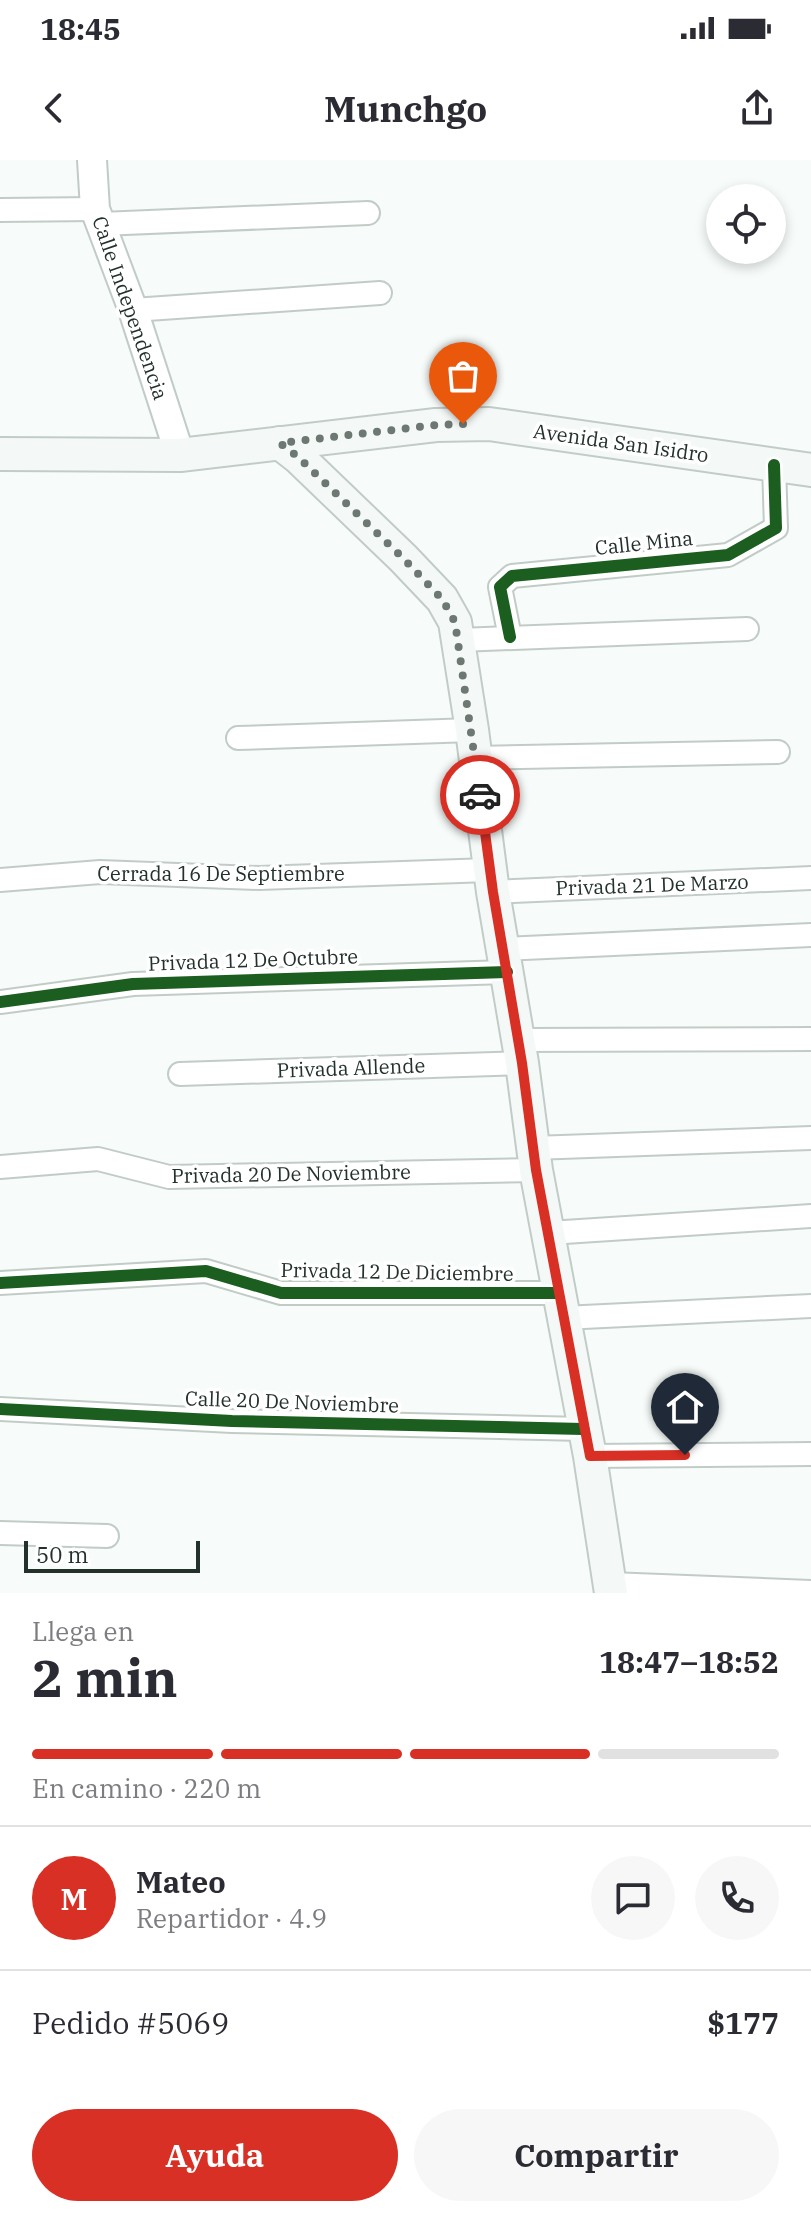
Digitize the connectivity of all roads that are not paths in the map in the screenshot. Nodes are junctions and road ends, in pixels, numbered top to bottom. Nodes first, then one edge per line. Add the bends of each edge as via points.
1 (92, 160) edge
2 (0, 210) edge
3 (368, 213) dead end
4 (98, 216) junction
5 (380, 293) dead end
6 (133, 310) junction
7 (280, 443) junction
8 (0, 454) edge
9 (180, 455) junction
10 (774, 465) junction
11 (811, 470) edge
12 (747, 629) dead end
13 (510, 637) junction
14 (459, 640) junction
15 (238, 738) dead end
16 (473, 744) junction
17 (778, 752) dead end
18 (811, 878) edge
19 (0, 880) edge
20 (491, 881) junction
21 (811, 935) edge
22 (505, 961) junction
23 (0, 1002) edge
24 (811, 1039) edge
25 (520, 1051) junction
26 (180, 1074) dead end
27 (811, 1138) edge
28 (534, 1159) junction
29 (0, 1167) edge
30 (811, 1216) edge
31 (549, 1233) junction
32 (0, 1283) edge
33 (560, 1306) junction
34 (811, 1306) edge
35 (0, 1409) edge
36 (587, 1442) junction
37 (811, 1454) edge
38 (0, 1533) edge
39 (107, 1536) dead end
40 (610, 1589) edge
41 (811, 1592) edge

1 - 4 street, Calle Independencia
2 - 4 street
3 - 4 street
4 - 6 street, Calle Independencia
5 - 6 street
6 - 9 street, Calle Independencia
7 - 9 main road, Avenida San Isidro
7 - 10 main road, Avenida San Isidro via 489,424
7 - 14 main road via 442,599
8 - 9 main road, Avenida San Isidro
10 - 11 main road, Avenida San Isidro
10 - 13 street, Calle Mina via 776,528 728,555 512,576 500,587
12 - 13 street
13 - 14 street
14 - 16 main road
15 - 16 street
16 - 17 street
16 - 20 main road
18 - 20 street, Privada 21 De Marzo
19 - 20 street, Cerrada 16 De Septiembre via 100,872
20 - 22 main road
21 - 22 street, Privada 12 De Octubre
22 - 23 street, Privada 12 De Octubre via 133,984
22 - 25 main road
24 - 25 street, Privada Allende
25 - 26 street, Privada Allende
25 - 28 main road
27 - 28 street, Privada 20 De Noviembre
28 - 29 street, Privada 20 De Noviembre via 169,1177 98,1159
28 - 31 main road
30 - 31 street
31 - 33 main road
32 - 33 street, Privada 12 De Diciembre via 206,1271 281,1293
33 - 34 street, Privada 12 De Diciembre
33 - 36 main road
35 - 36 street, Calle 20 De Noviembre
36 - 37 street, Calle 20 De Noviembre
36 - 40 main road
38 - 39 street
40 - 41 street

